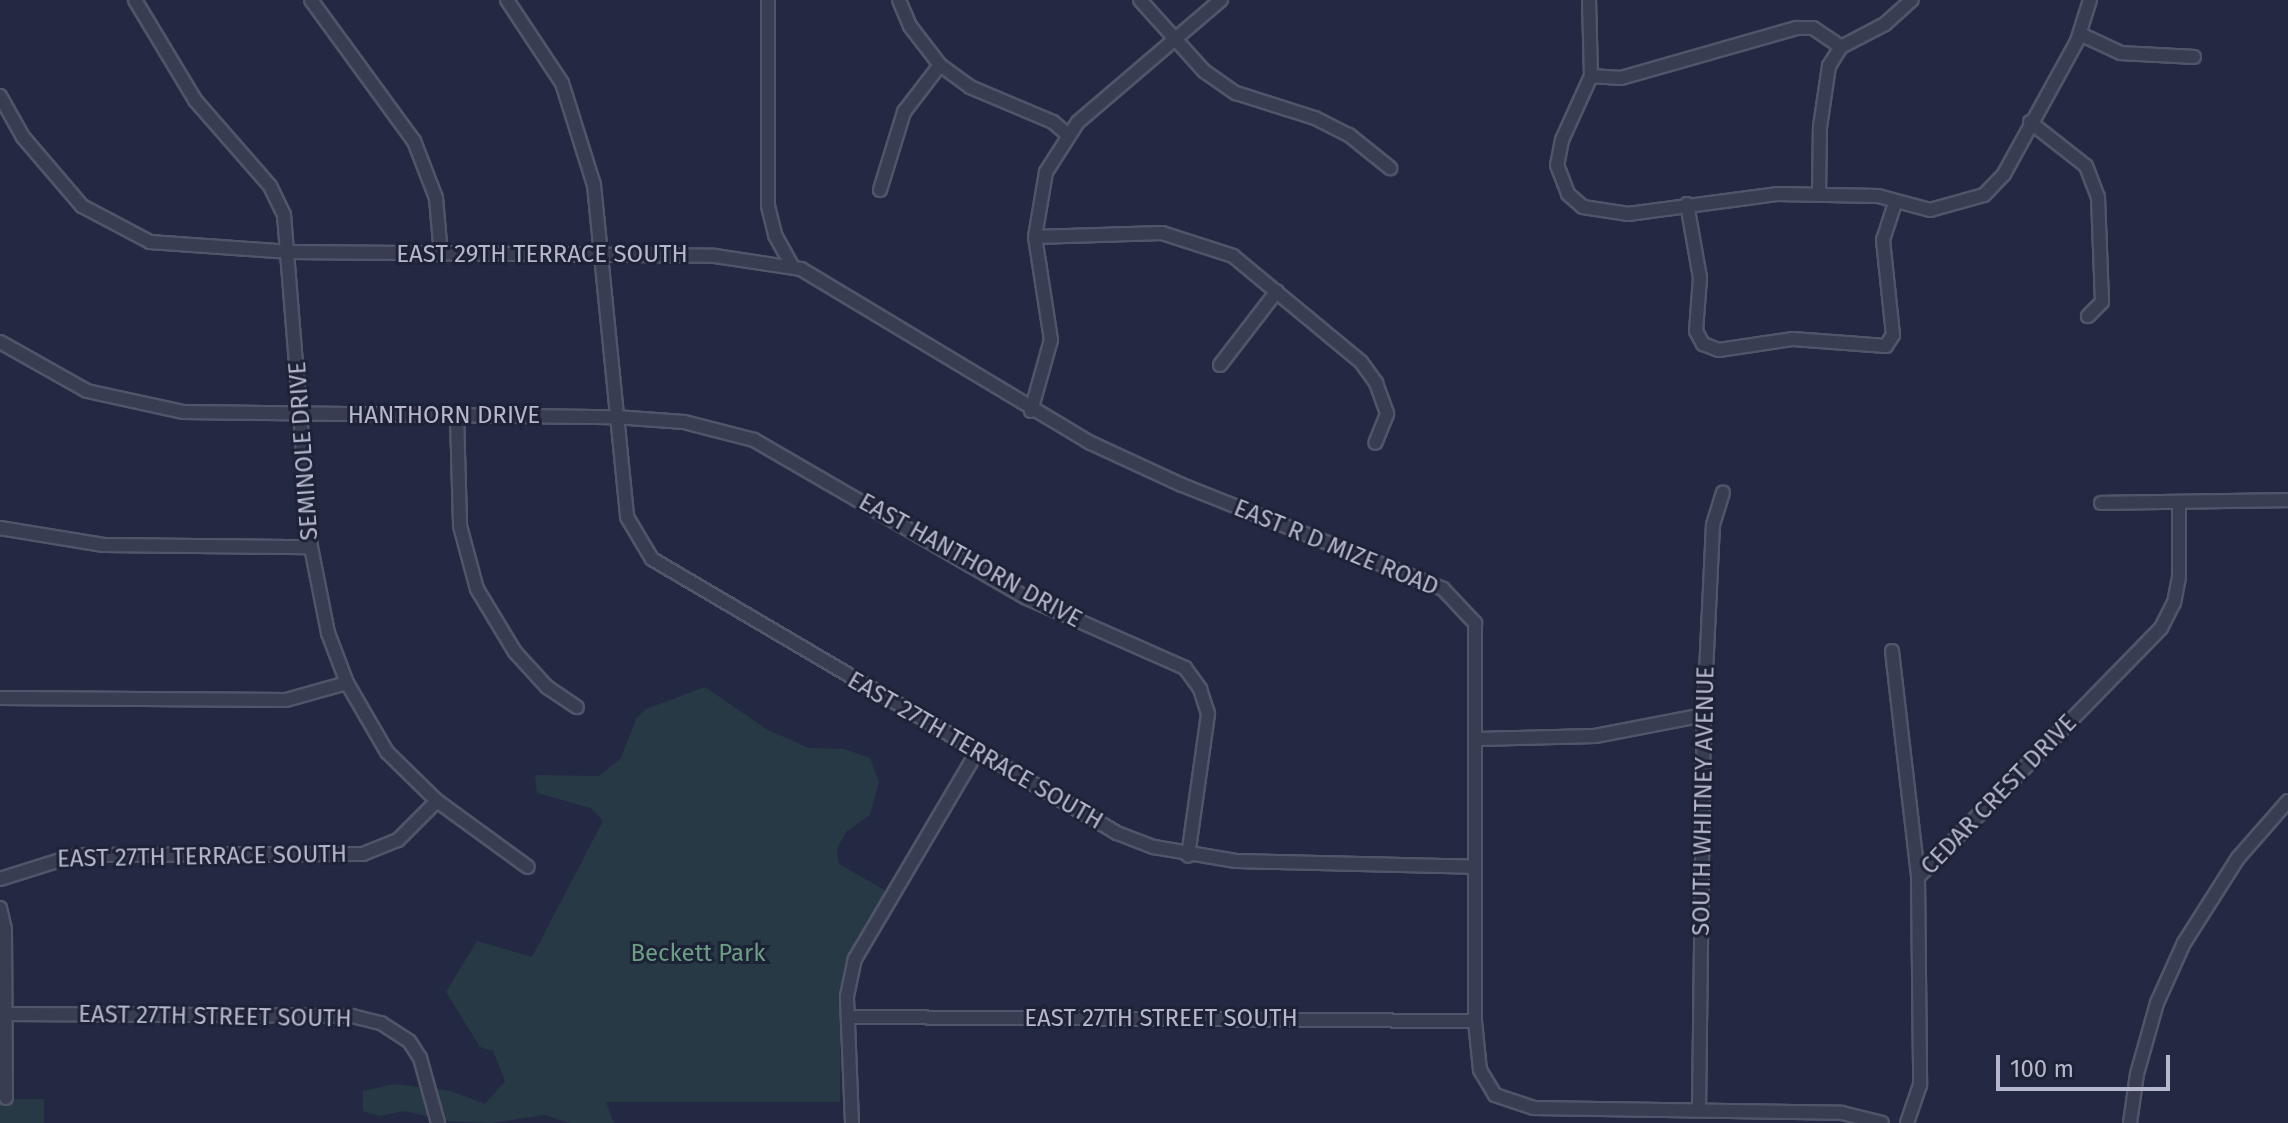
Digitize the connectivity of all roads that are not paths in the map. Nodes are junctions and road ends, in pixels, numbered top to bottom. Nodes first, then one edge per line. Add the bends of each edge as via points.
1 (135, 0) edge
2 (311, 0) edge
3 (507, 0) edge
4 (768, 0) edge
5 (899, 0) edge
6 (1140, 0) edge
7 (1221, 0) edge
8 (1589, 0) edge
9 (1912, 0) edge
10 (2090, 0) edge
11 (2080, 34) junction
12 (1178, 42) junction
13 (1841, 47) junction
14 (2194, 57) dead end
15 (940, 65) junction
16 (1591, 76) junction
17 (0, 96) edge
18 (2030, 122) junction
19 (1067, 134) junction
20 (1390, 168) dead end
21 (880, 190) dead end
22 (1819, 195) junction
23 (1687, 204) junction
24 (1895, 204) junction
25 (1035, 237) junction
26 (291, 252) junction
27 (441, 255) junction
28 (605, 256) junction
29 (793, 267) junction
30 (1277, 291) junction
31 (2088, 316) dead end
32 (0, 342) edge
33 (1220, 365) dead end
34 (1031, 411) junction
35 (300, 415) junction
36 (457, 416) junction
37 (615, 417) junction
38 (1375, 443) dead end
39 (1723, 493) dead end
40 (2288, 500) edge
41 (2179, 502) junction
42 (2101, 503) dead end
43 (0, 528) edge
44 (311, 547) junction
45 (1892, 651) dead end
46 (347, 683) junction
47 (0, 698) edge
48 (577, 707) dead end
49 (1704, 715) junction
50 (1478, 739) junction
51 (977, 752) junction
52 (437, 801) junction
53 (2288, 801) edge
54 (1188, 856) junction
55 (528, 867) dead end
56 (1474, 867) junction
57 (1918, 877) junction
58 (0, 879) edge
59 (0, 908) edge
60 (5, 1014) junction
61 (848, 1017) junction
62 (1475, 1021) junction
63 (6, 1098) dead end
64 (1699, 1110) junction
65 (438, 1123) edge
66 (852, 1123) edge
67 (1882, 1123) edge
68 (1907, 1123) edge
69 (2130, 1123) edge

1 - 26 street, SEMINOLE DRIVE via 195,100 270,186 284,215
2 - 27 street via 414,141 436,198
3 - 28 street, EAST 27TH TERRACE SOUTH via 543,49 576,119
4 - 29 street via 768,206 775,235
5 - 15 street via 910,26
6 - 12 street
7 - 12 street
8 - 16 street
9 - 13 street via 1885,24
10 - 11 street
11 - 14 street via 2121,53
11 - 18 street
12 - 19 street
12 - 20 street via 1204,71 1236,93 1315,118 1349,135
13 - 16 street via 1813,28 1797,28 1621,78
13 - 22 street via 1825,83
15 - 19 street via 970,87 1053,122
15 - 21 street via 904,112
16 - 23 street via 1562,140 1557,165 1568,194 1583,207 1604,213
17 - 26 street, EAST 29TH TERRACE SOUTH via 23,137 60,184 103,221 150,242
18 - 24 street via 2004,174 1984,195 1930,210
18 - 31 street via 2086,166 2098,197 2102,302
19 - 25 street via 1046,172
22 - 23 street via 1740,196
22 - 24 street via 1878,196
23 - 24 street via 1700,278 1696,331 1703,344 1719,350 1793,339 1886,346 1893,335 1883,240
25 - 30 street via 1162,233 1233,256
25 - 34 street via 1051,340
26 - 27 street, EAST 29TH TERRACE SOUTH
26 - 35 street, SEMINOLE DRIVE
27 - 28 street, EAST 29TH TERRACE SOUTH
28 - 29 street, EAST 29TH TERRACE SOUTH via 715,256
28 - 37 street, EAST 27TH TERRACE SOUTH
29 - 34 street, EAST R D MIZE ROAD
30 - 33 street
30 - 38 street via 1345,348 1376,383 1387,414
32 - 35 street, HANTHORN DRIVE via 52,376 138,405 183,412
34 - 50 street, EAST R D MIZE ROAD via 1182,485 1443,589 1475,623
35 - 36 street, HANTHORN DRIVE
35 - 44 street, SEMINOLE DRIVE
36 - 37 street, HANTHORN DRIVE
36 - 48 street via 460,526 477,589 515,652 547,687
37 - 51 street, EAST 27TH TERRACE SOUTH via 627,517 652,559
37 - 54 street, EAST HANTHORN DRIVE via 684,422 754,440 1027,598 1185,668 1200,689 1208,714
39 - 49 street, SOUTH WHITNEY AVENUE via 1713,525
40 - 41 street
41 - 42 street
41 - 57 street, CEDAR CREST DRIVE via 2179,577 2161,628
43 - 44 street via 104,545
44 - 46 street, SEMINOLE DRIVE via 328,633
45 - 57 street
46 - 47 street via 286,700
46 - 52 street, SEMINOLE DRIVE via 387,752
49 - 50 street via 1595,736
49 - 64 street, SOUTH WHITNEY AVENUE
50 - 56 street, EAST R D MIZE ROAD
51 - 54 street, EAST 27TH TERRACE SOUTH via 1117,833
51 - 61 street via 855,959
52 - 55 street, SEMINOLE DRIVE
52 - 58 street, EAST 27TH TERRACE SOUTH via 398,840 363,854 76,855
53 - 69 street via 2238,858 2184,943 2157,1003
54 - 56 street, EAST 27TH TERRACE SOUTH
56 - 62 street, EAST R D MIZE ROAD
57 - 68 street, CEDAR CREST DRIVE via 1920,1085
59 - 60 street via 5,929
60 - 63 street
60 - 65 street, EAST 27TH STREET SOUTH via 352,1016 397,1031 414,1050 430,1081
61 - 62 street, EAST 27TH STREET SOUTH
61 - 66 street
62 - 64 street, EAST R D MIZE ROAD via 1480,1070 1495,1095 1509,1103
64 - 67 street, EAST R D MIZE ROAD via 1842,1113

